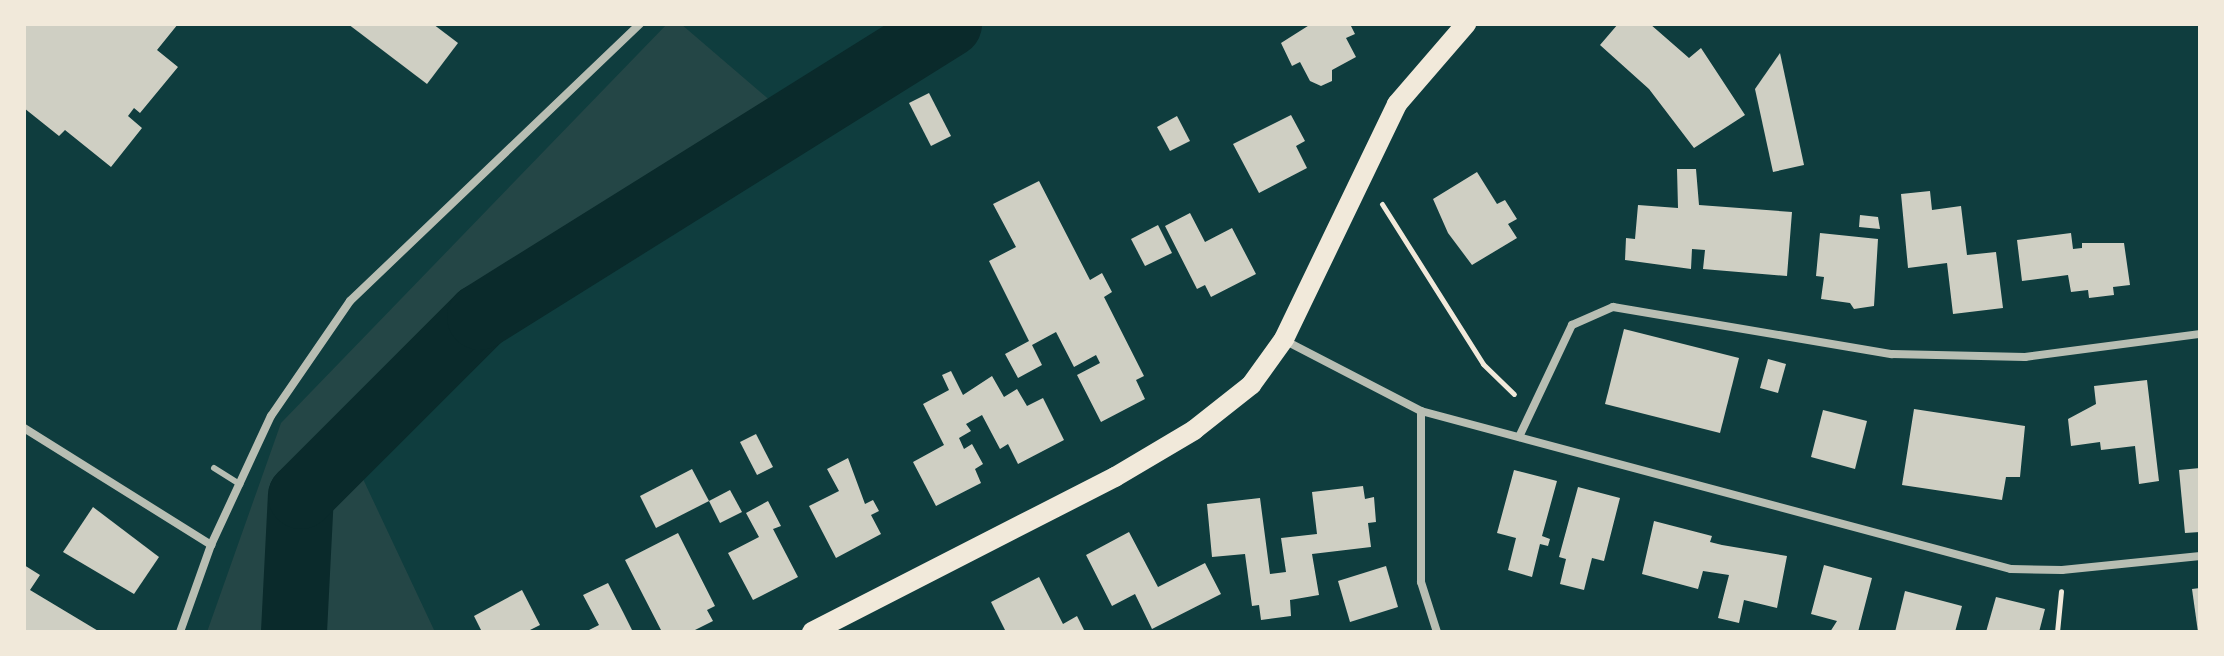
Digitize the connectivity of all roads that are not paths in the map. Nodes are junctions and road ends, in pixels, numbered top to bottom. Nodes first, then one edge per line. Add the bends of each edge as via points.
1 (640, 24) edge
2 (1466, 24) edge
3 (2200, 334) edge
4 (1284, 339) junction
5 (1421, 411) junction
6 (24, 428) edge
7 (1519, 437) junction
8 (214, 468) dead end
9 (240, 484) junction
10 (211, 545) junction
11 (2200, 556) edge
12 (180, 632) edge
13 (812, 632) edge
14 (1437, 632) edge

1 - 9 street via 350,301 291,379
2 - 4 main road via 1397,104
3 - 7 street via 2025,357 1892,354 1613,307 1572,325
4 - 5 street
4 - 13 main road via 1251,385 1194,430 1115,477
5 - 7 street
5 - 14 street via 1421,582
6 - 10 street
7 - 11 street via 2011,569 2062,570
8 - 9 lane
9 - 10 street
10 - 12 street

